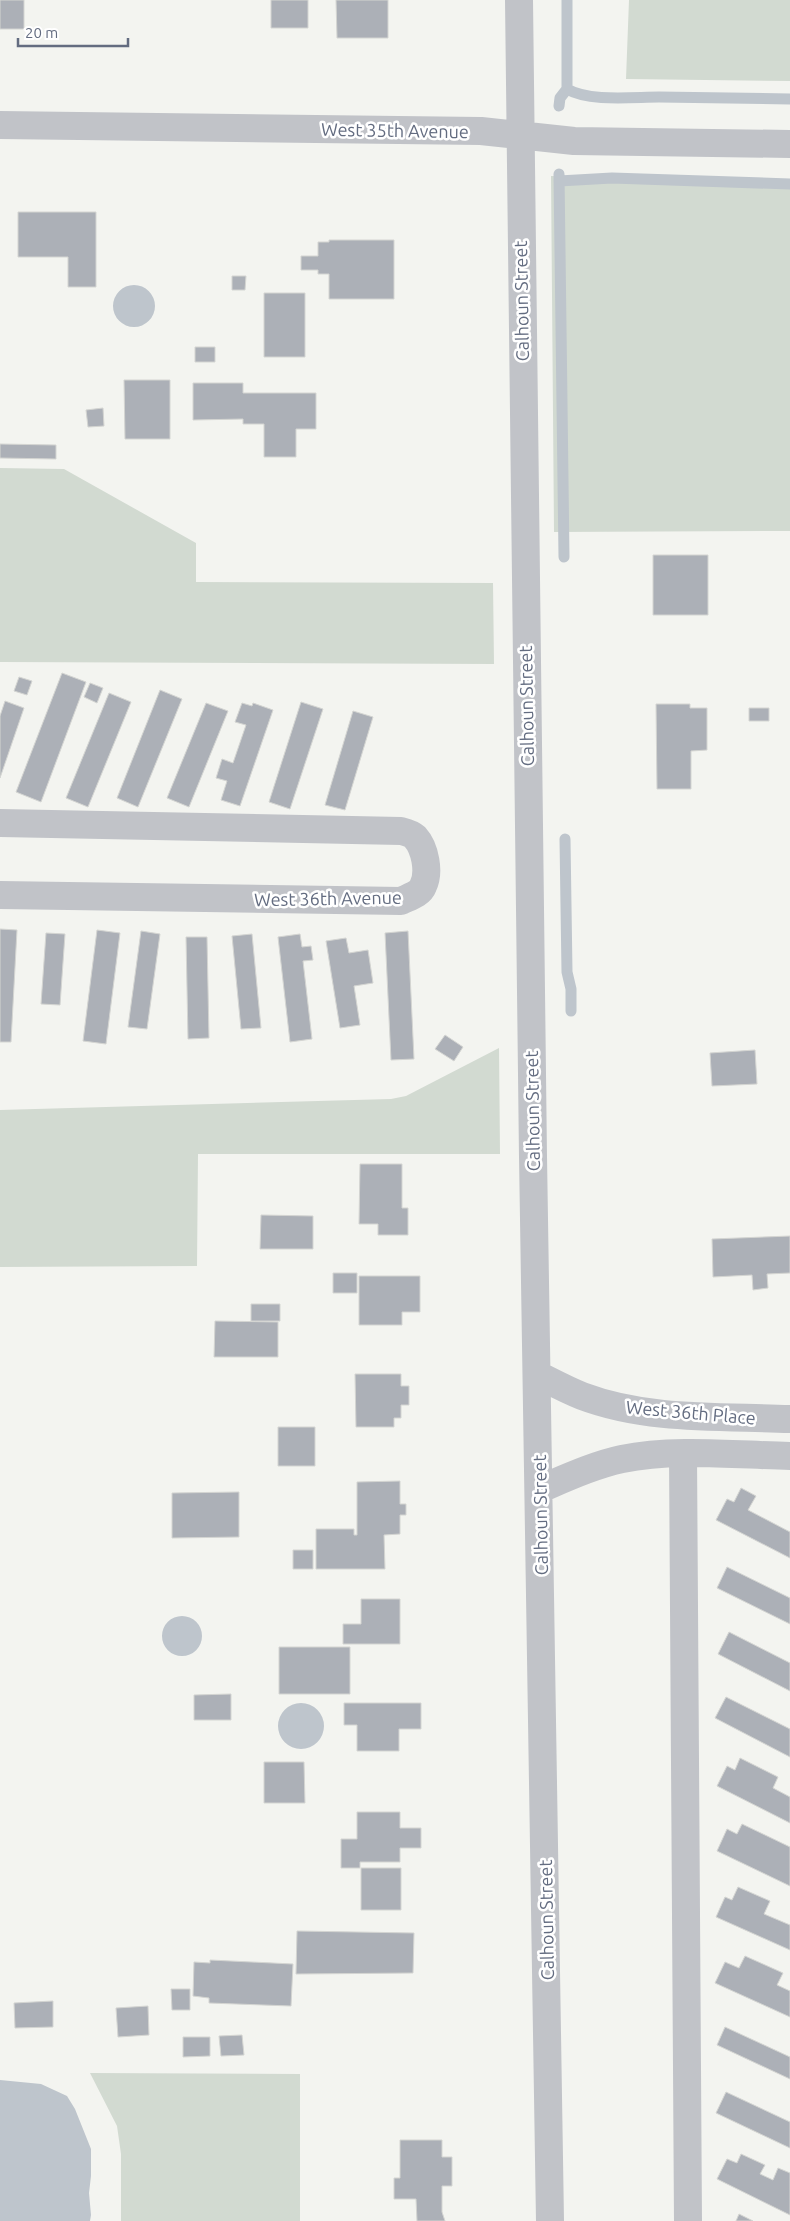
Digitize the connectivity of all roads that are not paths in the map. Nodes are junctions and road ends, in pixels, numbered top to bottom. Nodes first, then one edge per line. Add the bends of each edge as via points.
1 (519, 0) edge
2 (0, 125) edge
3 (519, 136) junction
4 (790, 144) edge
5 (0, 823) edge
6 (0, 895) edge
7 (538, 1375) junction
8 (790, 1419) edge
9 (683, 1454) junction
10 (790, 1456) edge
11 (540, 1489) junction
12 (550, 2221) edge
13 (688, 2221) edge

1 - 3 street, Calhoun Street
2 - 3 street, West 35th Avenue via 481,131
3 - 4 street, West 35th Avenue via 574,141
3 - 7 street, Calhoun Street via 528,904
5 - 6 street, West 36th Avenue via 401,831 414,836 422,847 426,871 423,886 416,895 401,901
7 - 8 street, West 36th Place via 583,1396 638,1410
7 - 11 street, Calhoun Street
9 - 10 street
9 - 11 street via 622,1459
9 - 13 street
11 - 12 street, Calhoun Street

